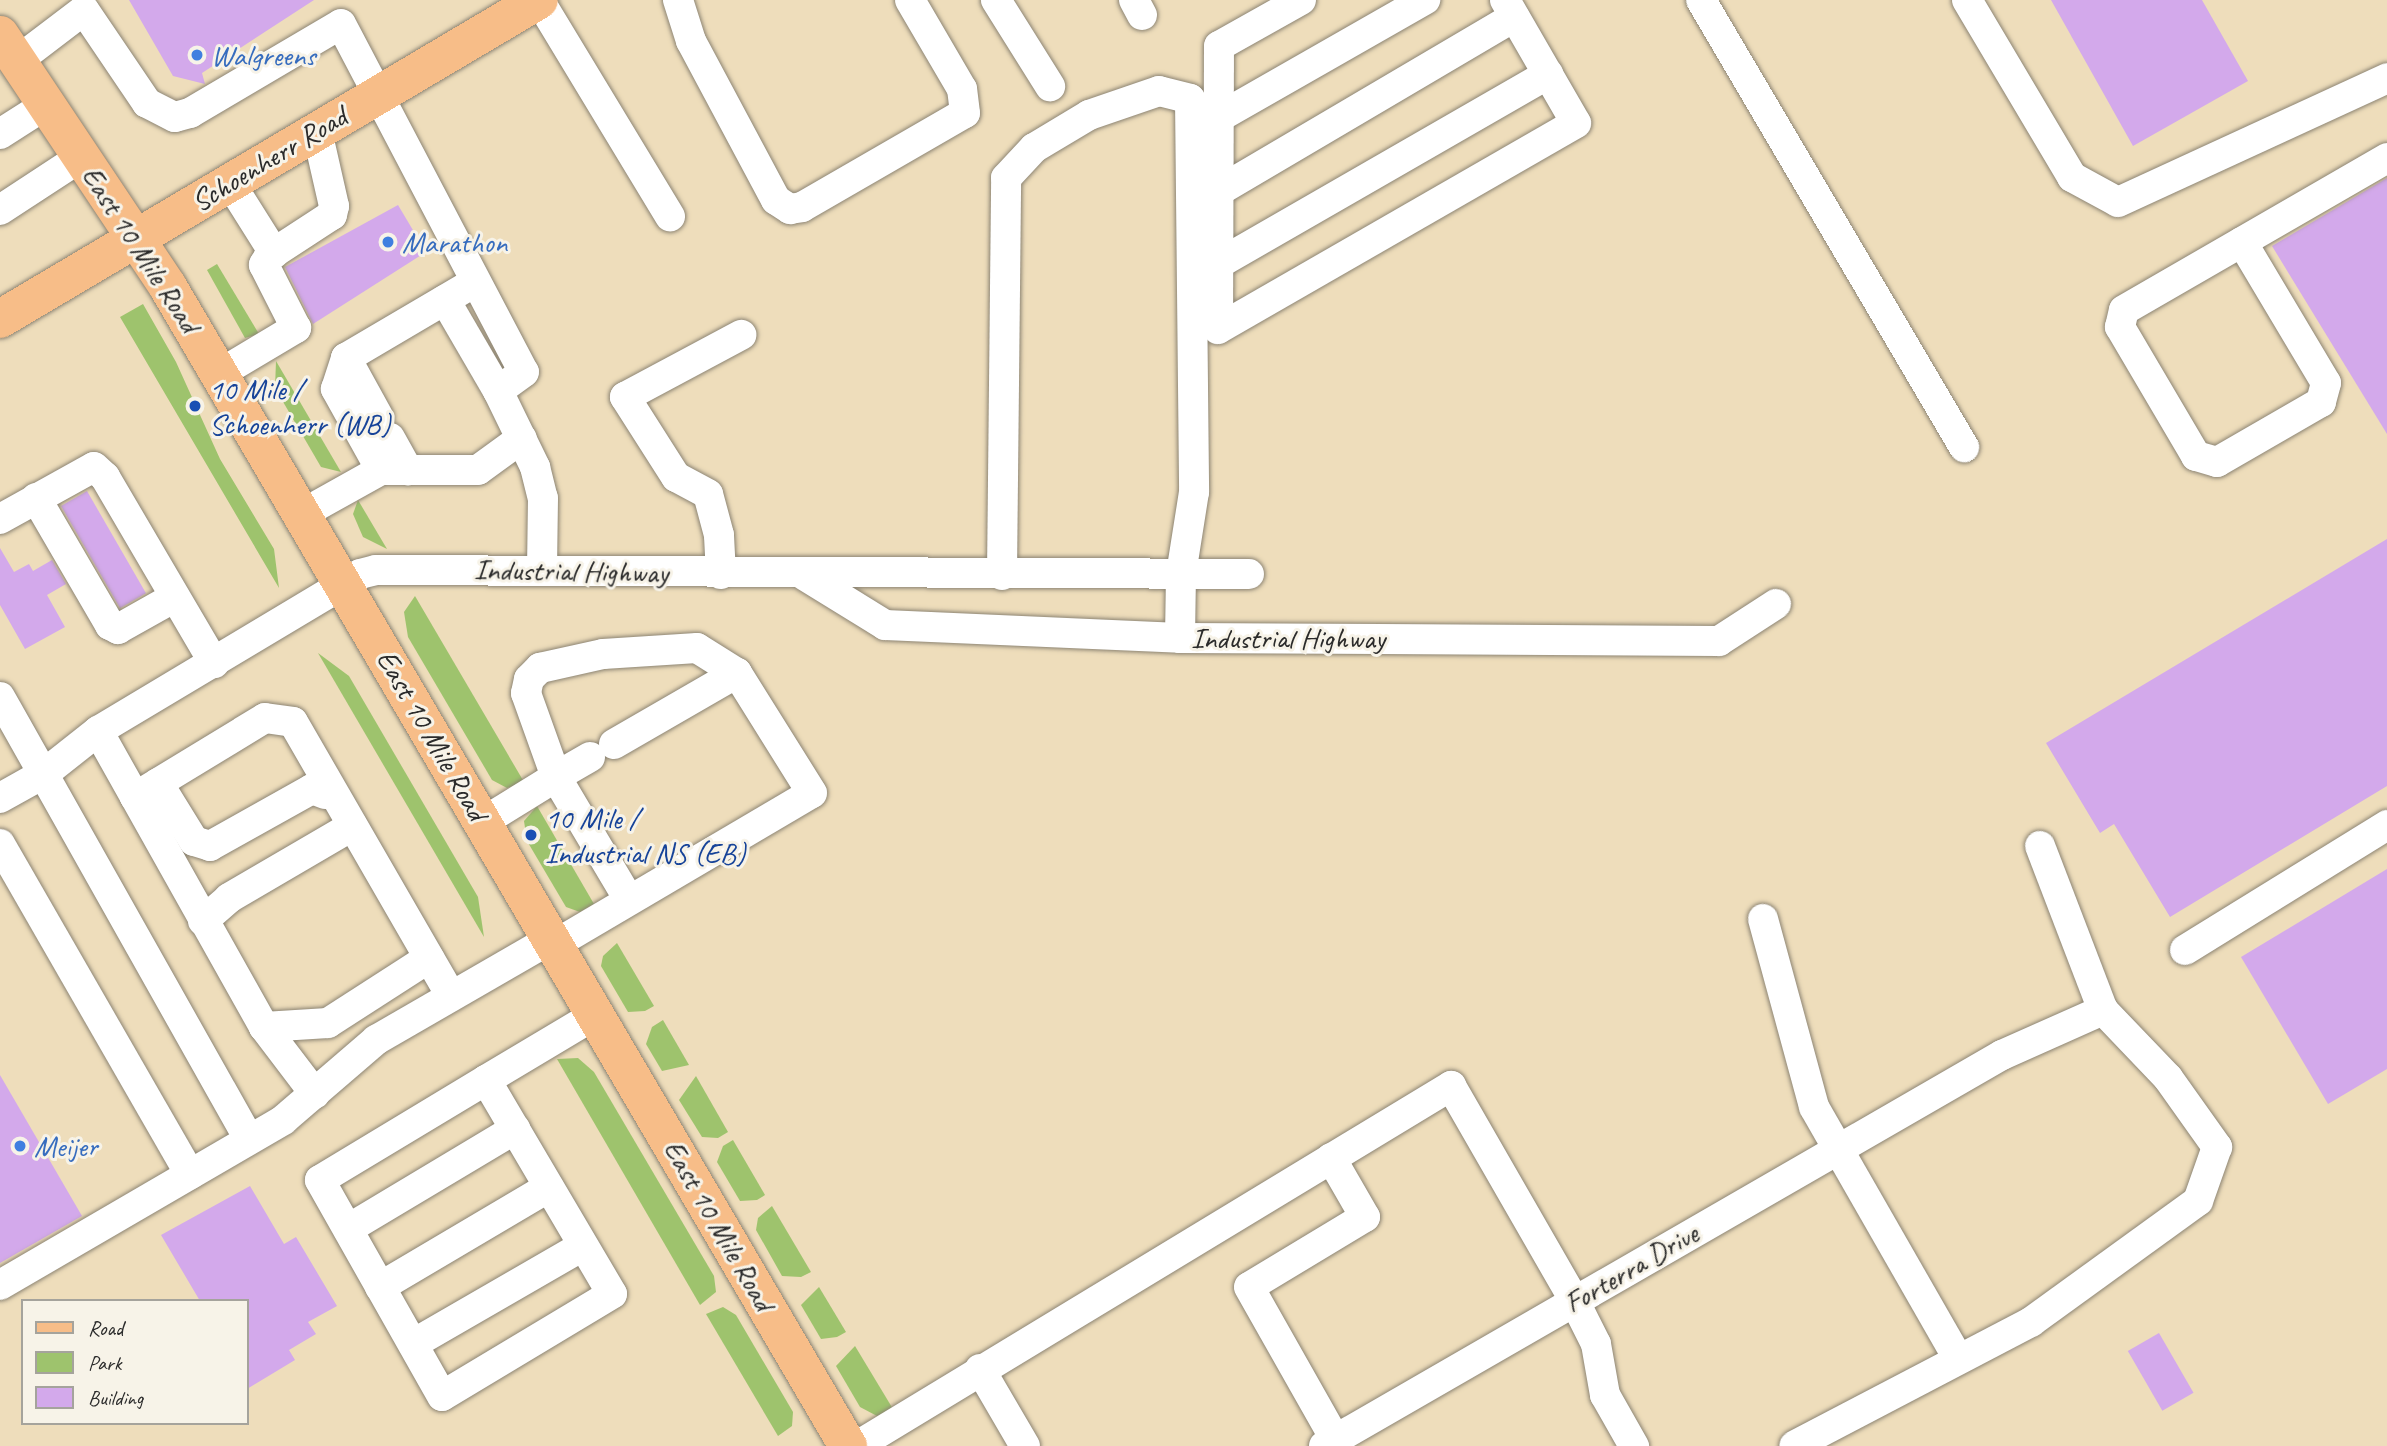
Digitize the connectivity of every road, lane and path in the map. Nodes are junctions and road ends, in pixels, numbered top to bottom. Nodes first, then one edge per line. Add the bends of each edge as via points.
1 (539, 0) edge
2 (678, 0) edge
3 (910, 0) edge
4 (996, 0) edge
5 (1425, 0) edge
6 (1701, 0) edge
7 (1967, 0) edge
8 (1295, 1) edge
9 (84, 5) edge
10 (1510, 8) edge
11 (340, 12) edge
12 (7, 51) edge
13 (1548, 74) junction
14 (2387, 78) edge
15 (1050, 86) dead end
16 (379, 94) junction
17 (47, 104) junction
18 (1216, 120) junction
19 (317, 131) junction
20 (0, 134) edge
21 (82, 156) junction
22 (2387, 158) edge
23 (230, 183) junction
24 (1217, 192) junction
25 (0, 210) edge
26 (670, 216) dead end
27 (137, 237) junction
28 (2242, 242) junction
29 (274, 253) junction
30 (1218, 264) junction
31 (475, 282) junction
32 (445, 300) junction
33 (0, 319) edge
34 (741, 335) dead end
35 (346, 358) junction
36 (219, 373) junction
37 (498, 391) junction
38 (522, 438) junction
39 (1964, 447) dead end
40 (395, 470) junction
41 (36, 498) junction
42 (302, 514) junction
43 (0, 519) edge
44 (542, 569) junction
45 (1181, 574) junction
46 (1250, 574) dead end
47 (720, 575) junction
48 (803, 575) junction
49 (1002, 575) junction
50 (343, 584) junction
51 (175, 597) junction
52 (1776, 604) dead end
53 (1180, 638) junction
54 (214, 663) junction
55 (737, 673) junction
56 (0, 697) edge
57 (98, 731) junction
58 (44, 773) junction
59 (556, 777) junction
60 (147, 790) junction
61 (329, 793) junction
62 (0, 799) edge
63 (483, 822) junction
64 (2387, 825) edge
65 (352, 826) junction
66 (0, 844) edge
67 (2040, 846) dead end
68 (177, 876) junction
69 (629, 900) junction
70 (1763, 919) dead end
71 (203, 921) junction
72 (553, 942) junction
73 (2185, 950) dead end
74 (429, 958) junction
75 (451, 996) junction
76 (2103, 1010) junction
77 (595, 1015) junction
78 (264, 1027) junction
79 (486, 1080) junction
80 (315, 1094) junction
81 (514, 1129) junction
82 (249, 1139) junction
83 (1836, 1150) junction
84 (1331, 1158) junction
85 (190, 1174) junction
86 (549, 1187) junction
87 (348, 1229) junction
88 (583, 1246) junction
89 (0, 1285) edge
90 (380, 1287) junction
91 (1574, 1300) junction
92 (413, 1344) junction
93 (1958, 1358) junction
94 (979, 1368) junction
95 (1330, 1443) edge
96 (848, 1446) edge
97 (856, 1446) edge
98 (1025, 1446) edge
99 (1634, 1446) edge
100 (1794, 1446) edge

1 - 16 main road, Schoenherr Road
1 - 26 street
2 - 3 street via 691,41 776,200 790,209 802,207 965,113 962,89
4 - 15 street
5 - 18 street
6 - 39 street
7 - 14 street via 2072,177 2118,202
8 - 18 street via 1219,46
9 - 11 street via 147,103 175,117 190,113
9 - 12 street
10 - 13 street
10 - 24 street
11 - 16 street
12 - 17 main road, East 10 Mile Road
13 - 30 street
13 - 30 street via 1576,122 1218,329
16 - 19 main road, Schoenherr Road
16 - 31 street
17 - 20 street
17 - 21 main road, East 10 Mile Road
18 - 24 street
19 - 23 main road, Schoenherr Road
19 - 29 street via 334,206 332,215
21 - 25 street
21 - 27 main road, East 10 Mile Road
22 - 28 street
23 - 27 main road, Schoenherr Road
23 - 29 street
24 - 30 street
27 - 33 main road, Schoenherr Road
27 - 36 main road, East 10 Mile Road
28 - 28 street via 2124,310 2120,327 2196,456 2217,462 2322,402 2326,383
29 - 36 street via 264,265 265,275 296,328
31 - 32 street
31 - 37 street via 524,372
32 - 35 street
32 - 37 street
34 - 47 street via 625,397 676,477 708,494 719,535
35 - 40 street via 385,428
35 - 40 street via 336,389
36 - 42 main road, East 10 Mile Road
37 - 38 street
38 - 40 street via 478,470
38 - 44 street via 543,498
40 - 42 street
41 - 43 street
41 - 51 street via 94,467 105,477
41 - 51 street via 110,625 118,629
42 - 50 main road, East 10 Mile Road
44 - 47 street, Industrial Highway
44 - 50 street, Industrial Highway via 376,570
45 - 46 street, Industrial Highway
45 - 49 street, Industrial Highway
45 - 49 street via 1194,492 1190,99 1159,91 1089,115 1034,148 1006,178
45 - 53 street
47 - 48 street, Industrial Highway
48 - 49 street, Industrial Highway
48 - 53 street, Industrial Highway via 885,625
50 - 54 street, Industrial Highway
50 - 63 main road, East 10 Mile Road
51 - 54 street
52 - 53 street, Industrial Highway via 1719,641
54 - 57 street, Industrial Highway
55 - 59 street
55 - 59 street via 697,648 603,654 540,668 528,679 526,694
55 - 69 street via 812,793
56 - 58 street
57 - 58 street, Industrial Highway
57 - 60 street
58 - 62 street, Industrial Highway
58 - 82 street
59 - 63 street
59 - 69 street
60 - 61 street via 194,841 211,846 312,789
60 - 61 street via 265,718 293,722
60 - 68 street
61 - 65 street
61 - 68 street
63 - 72 main road, East 10 Mile Road
64 - 73 street
65 - 71 street via 229,898
65 - 74 street
66 - 85 street
67 - 76 street
68 - 71 street
69 - 72 street
70 - 83 street via 1804,1083
71 - 78 street
72 - 75 street
72 - 77 main road, East 10 Mile Road
74 - 75 street
74 - 78 street via 328,1023
75 - 80 street via 376,1040
76 - 83 street, Forterra Drive via 2002,1055
76 - 93 street via 2168,1078 2217,1147 2198,1201 2031,1322
77 - 79 street
77 - 96 main road, East 10 Mile Road
78 - 80 street
79 - 81 street
79 - 87 street via 320,1180
80 - 82 street
81 - 86 street
81 - 87 street
82 - 85 street
83 - 91 street, Forterra Drive
83 - 93 street
84 - 91 street via 1451,1086
84 - 94 street
84 - 95 street via 1365,1217 1249,1287
85 - 89 street
86 - 88 street
86 - 90 street
87 - 90 street
88 - 92 street
88 - 92 street via 612,1294 442,1396
90 - 92 street
91 - 95 street, Forterra Drive
91 - 99 street via 1596,1344 1605,1395
93 - 100 street
94 - 97 street
94 - 98 street

